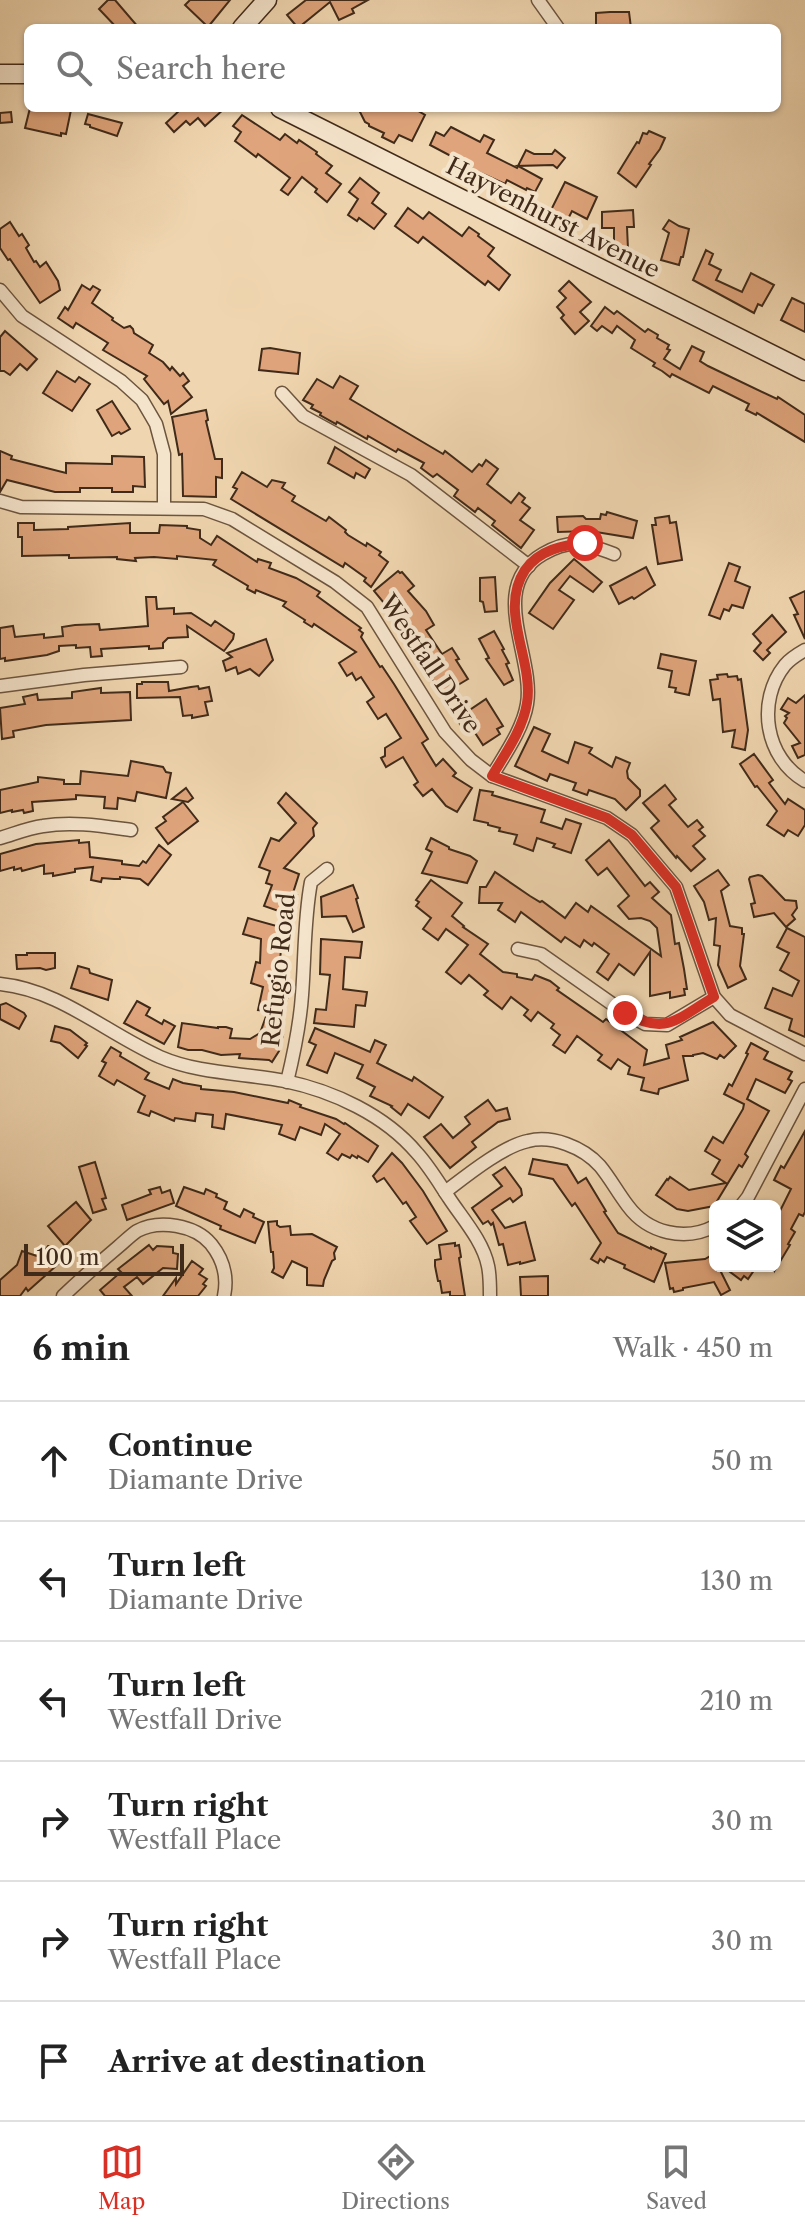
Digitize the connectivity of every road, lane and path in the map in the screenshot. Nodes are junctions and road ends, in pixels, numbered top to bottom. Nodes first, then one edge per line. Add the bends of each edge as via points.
1 (267, 0) edge
2 (538, 0) edge
3 (246, 24) edge
4 (555, 24) edge
5 (0, 74) edge
6 (24, 74) edge
7 (288, 112) edge
8 (0, 290) edge
9 (805, 371) edge
10 (282, 393) dead end
11 (0, 501) edge
12 (164, 507) junction
13 (614, 554) dead end
14 (529, 566) junction
15 (805, 650) edge
16 (181, 667) dead end
17 (0, 686) edge
18 (492, 776) junction
19 (805, 781) edge
20 (131, 830) dead end
21 (0, 838) edge
22 (327, 869) dead end
23 (518, 949) dead end
24 (0, 984) edge
25 (714, 997) junction
26 (805, 1054) edge
27 (287, 1082) junction
28 (805, 1089) edge
29 (445, 1192) junction
30 (746, 1200) edge
31 (709, 1229) edge
32 (63, 1296) edge
33 (224, 1296) edge
34 (490, 1296) edge

1 - 3 main road
2 - 4 street
5 - 6 main road
7 - 9 main road, Hayvenhurst Avenue
8 - 12 street via 22,316 142,400 164,454
10 - 14 street via 303,416 411,475
11 - 12 street, Westfall Drive via 21,507
12 - 18 street, Westfall Drive via 204,509 232,519 367,607 445,732
13 - 14 street via 585,543 562,545
14 - 18 street via 514,606 528,703
15 - 19 street via 786,663 776,680 766,717 775,751
16 - 17 street
18 - 25 street, Westfall Drive via 607,818 632,835 676,887
20 - 21 street via 86,823 42,826
22 - 27 street, Refugio Road via 311,882 307,900 297,1040
23 - 25 street via 541,954 645,1024 667,1025
24 - 27 street via 43,993 160,1057
25 - 26 street via 730,1015
27 - 29 street via 346,1100 390,1128 416,1152
28 - 30 street
29 - 31 street via 511,1146 556,1140 599,1165 642,1221 683,1235
29 - 34 street via 488,1263
32 - 33 street via 139,1230 163,1225 182,1226 210,1242 222,1261

